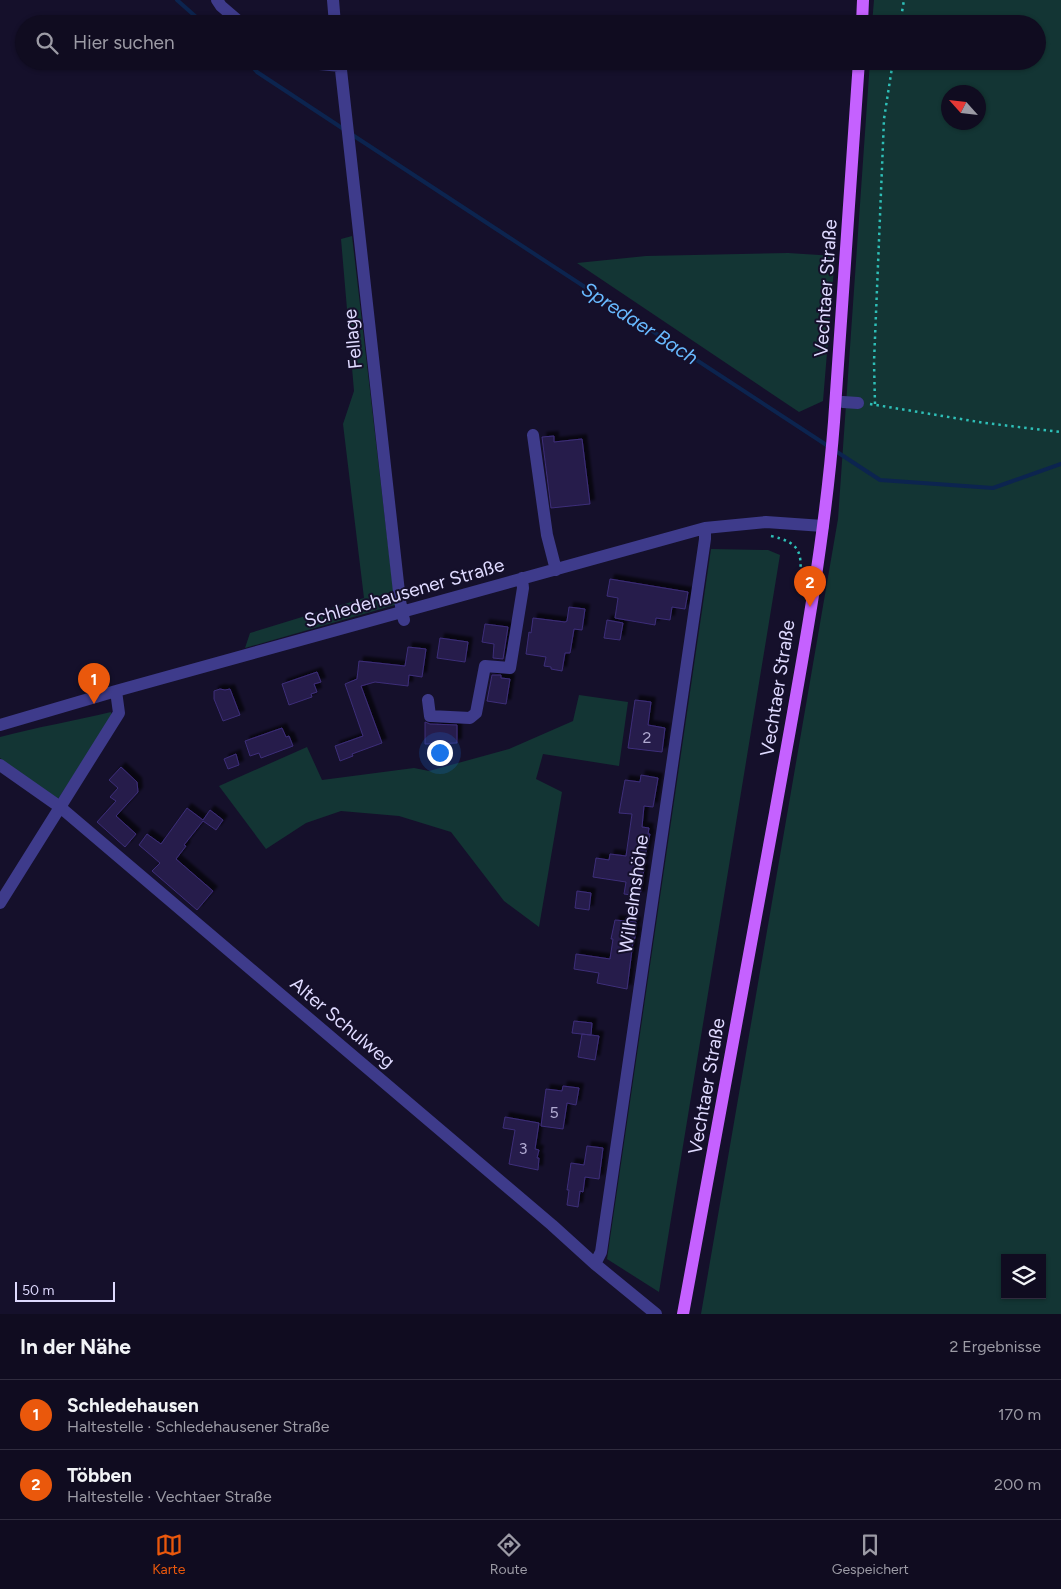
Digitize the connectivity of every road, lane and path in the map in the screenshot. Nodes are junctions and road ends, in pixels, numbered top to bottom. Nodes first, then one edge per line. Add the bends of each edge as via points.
1 (217, 0) edge
2 (333, 0) edge
3 (863, 0) edge
4 (904, 0) edge
5 (232, 15) edge
6 (334, 15) edge
7 (862, 15) edge
8 (902, 15) edge
9 (341, 70) edge
10 (859, 70) edge
11 (892, 70) edge
12 (843, 402) dead end
13 (858, 403) joint
14 (876, 404) junction
15 (1061, 432) edge
16 (533, 435) dead end
17 (823, 526) junction
18 (705, 528) junction
19 (556, 570) junction
20 (522, 578) junction
21 (403, 616) junction
22 (116, 691) junction
23 (428, 700) dead end
24 (0, 725) edge
25 (0, 765) edge
26 (60, 807) junction
27 (0, 903) edge
28 (595, 1264) junction
29 (656, 1314) edge
30 (683, 1314) edge

1 - 5 street
2 - 6 street
3 - 7 main road
4 - 8 path
9 - 21 street, Fellage
10 - 17 main road, Vechtaer Straße via 830,476
11 - 14 path via 884,119 874,362
12 - 13 street
13 - 14 path
14 - 15 path
16 - 19 street via 547,535
17 - 18 street, Schledehausener Straße via 766,522
17 - 30 main road, Vechtaer Straße via 790,729
18 - 19 street, Schledehausener Straße
18 - 28 street, Wilhelmshöhe via 601,1252
19 - 20 street, Schledehausener Straße
20 - 21 street, Schledehausener Straße
20 - 23 street via 510,668 485,666 476,713 470,718 430,716
21 - 22 street, Schledehausener Straße
22 - 24 street, Schledehausener Straße
22 - 26 street via 119,713
25 - 26 street, Alter Schulweg
26 - 27 street
26 - 28 street, Alter Schulweg
28 - 29 street, Alter Schulweg

